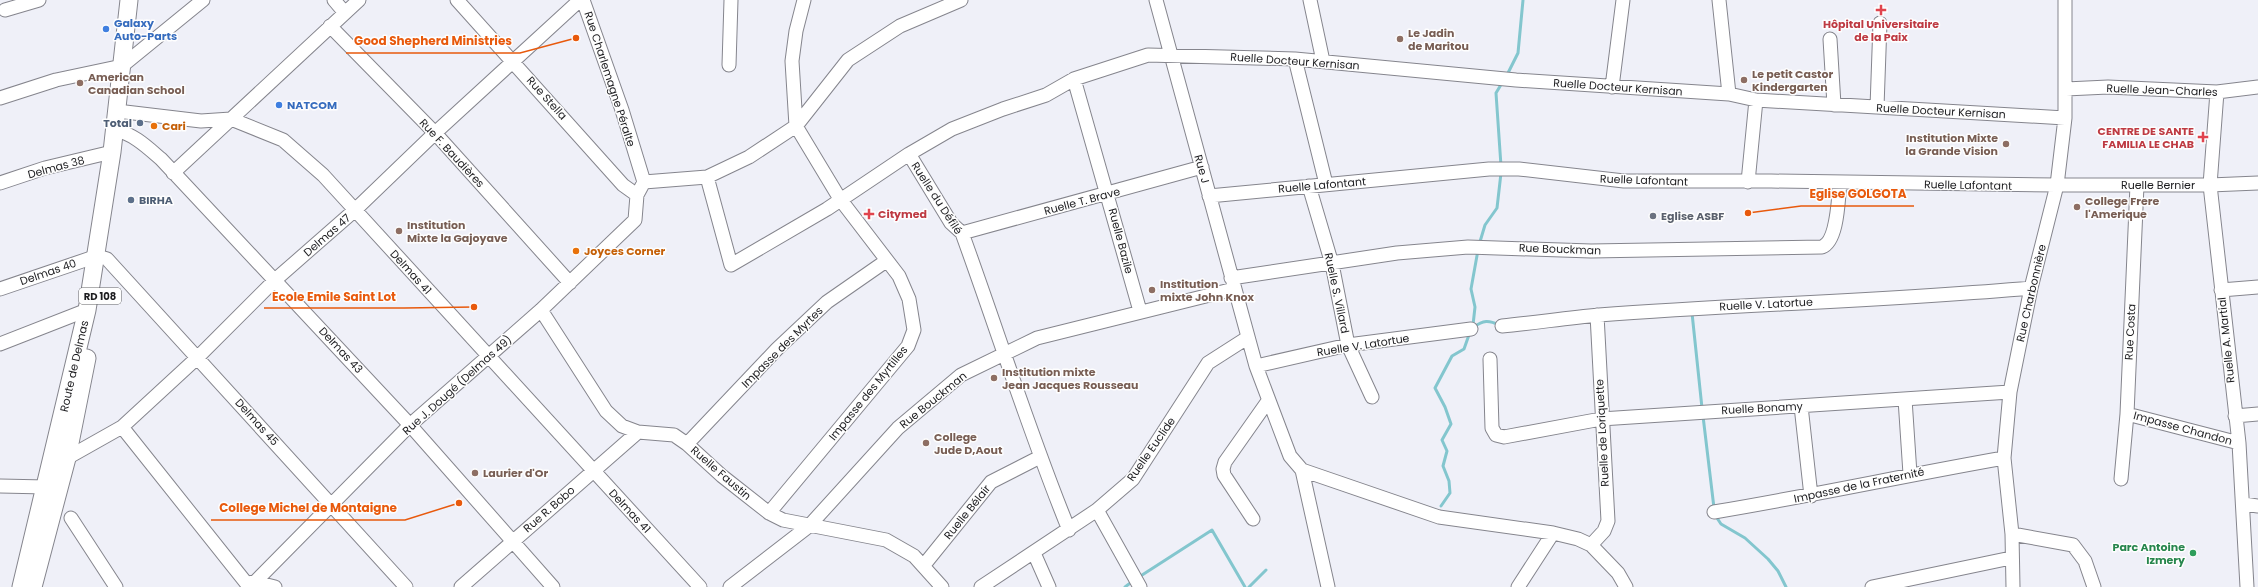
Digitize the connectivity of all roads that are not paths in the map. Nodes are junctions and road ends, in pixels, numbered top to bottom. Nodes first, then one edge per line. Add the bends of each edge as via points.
1 (38, 0) edge
2 (129, 0) edge
3 (140, 0) edge
4 (203, 0) edge
5 (334, 0) edge
6 (359, 0) edge
7 (457, 0) edge
8 (580, 0) edge
9 (583, 0) edge
10 (731, 0) edge
11 (804, 0) edge
12 (961, 0) edge
13 (1156, 0) edge
14 (1310, 0) edge
15 (1623, 0) edge
16 (1719, 0) edge
17 (2065, 0) edge
18 (5, 10) dead end
19 (345, 13) junction
20 (1880, 23) dead end
21 (330, 26) junction
22 (1830, 39) dead end
23 (1170, 54) junction
24 (1295, 59) junction
25 (513, 60) junction
26 (127, 61) junction
27 (1323, 61) junction
28 (729, 65) dead end
29 (1074, 79) junction
30 (1612, 87) junction
31 (2258, 87) edge
32 (2066, 88) junction
33 (2217, 92) junction
34 (1729, 94) junction
35 (0, 98) edge
36 (1756, 100) junction
37 (1834, 104) junction
38 (1877, 107) junction
39 (122, 112) junction
40 (2065, 118) junction
41 (231, 119) junction
42 (796, 126) junction
43 (120, 131) junction
44 (435, 132) junction
45 (112, 152) junction
46 (909, 154) junction
47 (1202, 168) junction
48 (173, 173) junction
49 (707, 177) junction
50 (0, 182) edge
51 (644, 182) junction
52 (1748, 182) junction
53 (1840, 183) junction
54 (2258, 183) edge
55 (1326, 184) junction
56 (2137, 185) junction
57 (2210, 185) junction
58 (1309, 186) junction
59 (2057, 186) junction
60 (1108, 194) junction
61 (637, 196) junction
62 (1209, 196) junction
63 (840, 199) junction
64 (355, 210) junction
65 (962, 233) junction
66 (102, 257) junction
67 (886, 261) junction
68 (1332, 264) junction
69 (276, 280) junction
70 (570, 282) junction
71 (1232, 283) junction
72 (2258, 287) edge
73 (2031, 288) junction
74 (0, 289) edge
75 (2221, 290) junction
76 (87, 310) junction
77 (541, 310) junction
78 (1140, 311) junction
79 (1597, 315) junction
80 (1502, 326) dead end
81 (1471, 329) dead end
82 (1248, 338) junction
83 (0, 344) edge
84 (1348, 345) junction
85 (1005, 353) junction
86 (488, 356) junction
87 (198, 357) junction
88 (1490, 359) dead end
89 (1256, 366) junction
90 (2010, 392) junction
91 (1372, 397) dead end
92 (1906, 400) junction
93 (1268, 401) junction
94 (1801, 406) junction
95 (2127, 414) junction
96 (2258, 414) edge
97 (2235, 416) junction
98 (1601, 419) junction
99 (410, 425) junction
100 (122, 427) junction
101 (638, 432) junction
102 (2239, 443) junction
103 (687, 444) junction
104 (1040, 456) junction
105 (67, 458) junction
106 (2004, 458) junction
107 (593, 470) junction
108 (1302, 470) junction
109 (1910, 474) junction
110 (2121, 479) dead end
111 (0, 486) edge
112 (46, 487) junction
113 (1812, 496) junction
114 (2244, 504) junction
115 (332, 505) junction
116 (2258, 506) edge
117 (1097, 510) junction
118 (1714, 512) dead end
119 (769, 513) junction
120 (71, 518) dead end
121 (1253, 519) dead end
122 (809, 526) junction
123 (1068, 530) junction
124 (1552, 533) junction
125 (2012, 534) junction
126 (513, 540) junction
127 (1591, 545) junction
128 (1034, 553) junction
129 (2011, 558) junction
130 (924, 565) junction
131 (1137, 583) edge
132 (248, 584) edge
133 (20, 587) edge
134 (33, 587) edge
135 (116, 587) edge
136 (275, 587) edge
137 (406, 587) edge
138 (461, 587) edge
139 (553, 587) edge
140 (700, 587) edge
141 (730, 587) edge
142 (942, 587) edge
143 (981, 587) edge
144 (1049, 587) edge
145 (1328, 587) edge
146 (1518, 587) edge
147 (1626, 587) edge
148 (1872, 587) edge
149 (2013, 587) edge
150 (2094, 587) edge
151 (2247, 587) edge

1 - 18 street
2 - 26 main road, Route de Delmas / RD 108
3 - 26 main road, Route de Delmas / RD 108
4 - 26 street
5 - 19 street
6 - 19 street
7 - 25 street, Rue Stella
8 - 25 street, Delmas 47
9 - 51 street, Rue Charlemagne Péralte via 622,110
10 - 28 street
11 - 42 street via 792,61
12 - 42 street via 900,26 848,60
13 - 23 street, Rue J
14 - 27 street
15 - 30 street
16 - 34 street
17 - 32 street, Rue Charbonnière
19 - 21 street
20 - 38 street
21 - 41 street
21 - 44 street, Rue F. Baudières
22 - 37 street
23 - 24 street, Ruelle Docteur Kernisan
23 - 29 street, Ruelle du Défilé via 1148,55
23 - 47 street, Rue J
24 - 27 street, Ruelle Docteur Kernisan
24 - 55 street
25 - 44 street, Delmas 47
25 - 61 street, Rue Stella via 623,185
26 - 35 street
26 - 39 main road, Route de Delmas / RD 108
27 - 30 street, Ruelle Docteur Kernisan
29 - 46 street, Ruelle du Défilé via 1046,95 952,129
29 - 60 street, Ruelle Bazile
30 - 34 street, Ruelle Docteur Kernisan
31 - 33 street, Ruelle Jean-Charles
32 - 33 street, Ruelle Jean-Charles via 2108,87
32 - 40 street, Rue Charbonnière
33 - 57 street, Ruelle A. Martial
34 - 36 street, Ruelle Docteur Kernisan
36 - 37 street, Ruelle Docteur Kernisan
36 - 52 street
37 - 38 street, Ruelle Docteur Kernisan
38 - 40 street, Ruelle Docteur Kernisan
39 - 41 street, Delmas 41 via 201,122
39 - 43 main road, Route de Delmas / RD 108
40 - 59 street, Rue Charbonnière
41 - 48 street
41 - 64 street, Delmas 41 via 283,140 323,175
42 - 49 street via 749,157
42 - 63 street
43 - 45 main road, Route de Delmas / RD 108
43 - 48 street, Delmas 43 via 148,148
43 - 66 main road, Route de Delmas / RD 108
44 - 64 street, Delmas 47
44 - 70 street, Rue F. Baudières
45 - 50 street, Delmas 38
45 - 66 main road, Route de Delmas / RD 108
46 - 63 street
46 - 65 street, Ruelle du Défilé via 951,223
47 - 60 street, Ruelle T. Brave
47 - 62 street, Rue J
48 - 69 street, Delmas 43
49 - 51 street
49 - 63 street via 731,265
51 - 61 street, Rue J. Dougé (Delmas 49)
52 - 53 street, Ruelle Lafontant
52 - 55 street, Ruelle Lafontant via 1624,181 1519,169 1489,169
53 - 59 street, Ruelle Lafontant
53 - 68 street, Rue Bouckman via 1832,237 1827,245 1822,247 1591,251 1490,246 1420,250
54 - 57 street, Ruelle Bernier
55 - 58 street, Ruelle Lafontant
56 - 57 street, Ruelle Bernier
56 - 59 street, Ruelle Bernier
56 - 95 street, Rue Costa
57 - 75 street, Ruelle A. Martial
58 - 62 street, Ruelle Lafontant
58 - 68 street, Ruelle S. Villard
59 - 73 street, Rue Charbonnière
60 - 65 street, Ruelle T. Brave
60 - 78 street, Ruelle Bazile
61 - 70 street, Rue J. Dougé (Delmas 49) via 635,220
62 - 71 street, Rue J
63 - 67 street
64 - 69 street, Delmas 47
64 - 86 street, Delmas 41
65 - 85 street, Ruelle du Défilé
66 - 74 street, Delmas 40
66 - 76 main road, Route de Delmas / RD 108
66 - 87 street, Delmas 45
66 - 105 main road, Route de Delmas / RD 108
67 - 103 street, Impasse des Myrtes via 827,302 777,349
67 - 119 street, Impasse des Myrtilles via 899,276 908,299 914,330 912,338
68 - 71 street, Rue Bouckman
68 - 84 street, Ruelle S. Villard
69 - 87 street, Delmas 47
69 - 99 street, Delmas 43
70 - 77 street, Rue J. Dougé (Delmas 49)
71 - 78 street, Rue Bouckman
71 - 82 street, Rue J
72 - 75 street
73 - 79 street, Ruelle V. Latortue via 1936,297
73 - 90 street, Rue Charbonnière
75 - 97 street, Ruelle A. Martial
76 - 83 street
76 - 112 main road, Route de Delmas / RD 108
77 - 86 street, Rue J. Dougé (Delmas 49)
77 - 101 street, Ruelle Faustin via 606,411 622,426
78 - 85 street, Rue Bouckman via 1037,338
79 - 80 street, Ruelle V. Latortue
79 - 98 street, Ruelle de Loriquette
81 - 84 street, Ruelle V. Latortue
82 - 89 street, Rue J
82 - 117 street, Ruelle Euclide via 1208,364 1133,478
84 - 89 street, Ruelle V. Latortue
84 - 91 street, Ruelle S. Villard
85 - 104 street, Ruelle du Défilé
85 - 122 street, Rue Bouckman via 961,375 898,428
86 - 99 street, Rue J. Dougé (Delmas 49)
86 - 107 street, Delmas 41
87 - 100 street, Delmas 47
87 - 115 street, Delmas 45
88 - 98 street, Ruelle Bonamy via 1492,428 1496,435 1515,437
89 - 93 street, Rue J
90 - 92 street, Ruelle Bonamy
90 - 106 street, Rue Charbonnière
92 - 94 street, Ruelle Bonamy
92 - 109 street
93 - 108 street, Rue J via 1290,456
93 - 121 street via 1224,462 1222,469
94 - 98 street, Ruelle Bonamy
94 - 113 street
95 - 102 street, Impasse Chandon
95 - 110 street, Rue Costa
96 - 97 street
97 - 102 street, Ruelle A. Martial
98 - 127 street, Ruelle de Loriquette via 1608,521 1604,531
99 - 115 street, Rue J. Dougé (Delmas 49)
99 - 126 street, Delmas 43
100 - 105 street, Delmas 47
100 - 132 street
101 - 103 street, Ruelle Faustin via 674,435
101 - 107 street, Rue R. Bobo
102 - 114 street, Ruelle A. Martial
103 - 119 street, Ruelle Faustin
104 - 123 street, Ruelle du Défilé
104 - 130 street, Ruelle Bélair via 991,482
105 - 134 main road, Route de Delmas / RD 108
106 - 109 street, Impasse de la Fraternité
106 - 125 street, Rue Charbonnière
107 - 126 street, Rue R. Bobo
107 - 140 street, Delmas 41
108 - 124 street via 1439,517
108 - 145 street
109 - 113 street, Impasse de la Fraternité
111 - 112 street
112 - 133 main road, Route de Delmas / RD 108
113 - 118 street, Impasse de la Fraternité
114 - 116 street
114 - 151 street, Ruelle A. Martial
115 - 132 street, Rue J. Dougé (Delmas 49)
115 - 137 street, Delmas 45
117 - 123 street, Ruelle Euclide
117 - 131 street
119 - 122 street, Ruelle Faustin via 783,520
120 - 135 street
122 - 130 street, Ruelle Faustin via 886,540 914,556
122 - 141 street, Rue Bouckman
123 - 128 street, Ruelle Euclide
124 - 127 street
124 - 146 street
125 - 129 street, Rue Charbonnière
125 - 150 street via 2073,545 2085,561
126 - 138 street, Rue R. Bobo
126 - 139 street, Delmas 43
127 - 147 street via 1618,574
128 - 143 street, Ruelle Euclide
128 - 144 street
129 - 148 street
129 - 149 street, Rue Charbonnière
130 - 142 street, Ruelle Faustin
132 - 136 street

